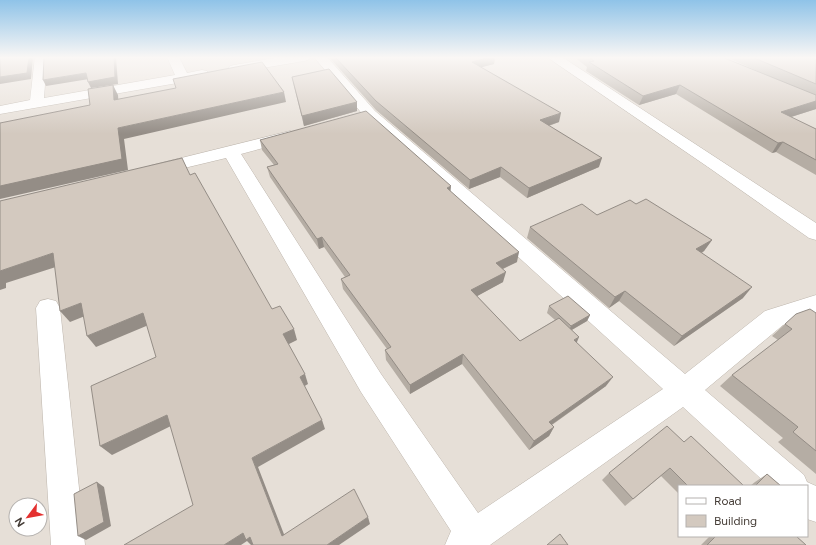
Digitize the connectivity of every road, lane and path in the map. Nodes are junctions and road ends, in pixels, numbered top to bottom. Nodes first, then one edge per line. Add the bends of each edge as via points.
1 (39, 82) edge
2 (157, 82) edge
3 (338, 82) edge
4 (592, 82) edge
5 (37, 103) junction
6 (0, 110) edge
7 (304, 132) edge
8 (231, 152) junction
9 (138, 174) edge
10 (816, 233) edge
11 (816, 304) edge
12 (48, 308) dead end
13 (685, 390) junction
14 (792, 485) edge
15 (808, 499) edge
16 (816, 506) edge
17 (468, 541) edge
18 (68, 545) edge

1 - 5 street
2 - 5 street
3 - 13 street via 362,116
4 - 10 street
5 - 6 street
7 - 8 street
8 - 9 street
8 - 17 street
11 - 13 street via 774,318
12 - 18 street
13 - 14 street
13 - 17 street
15 - 16 street

